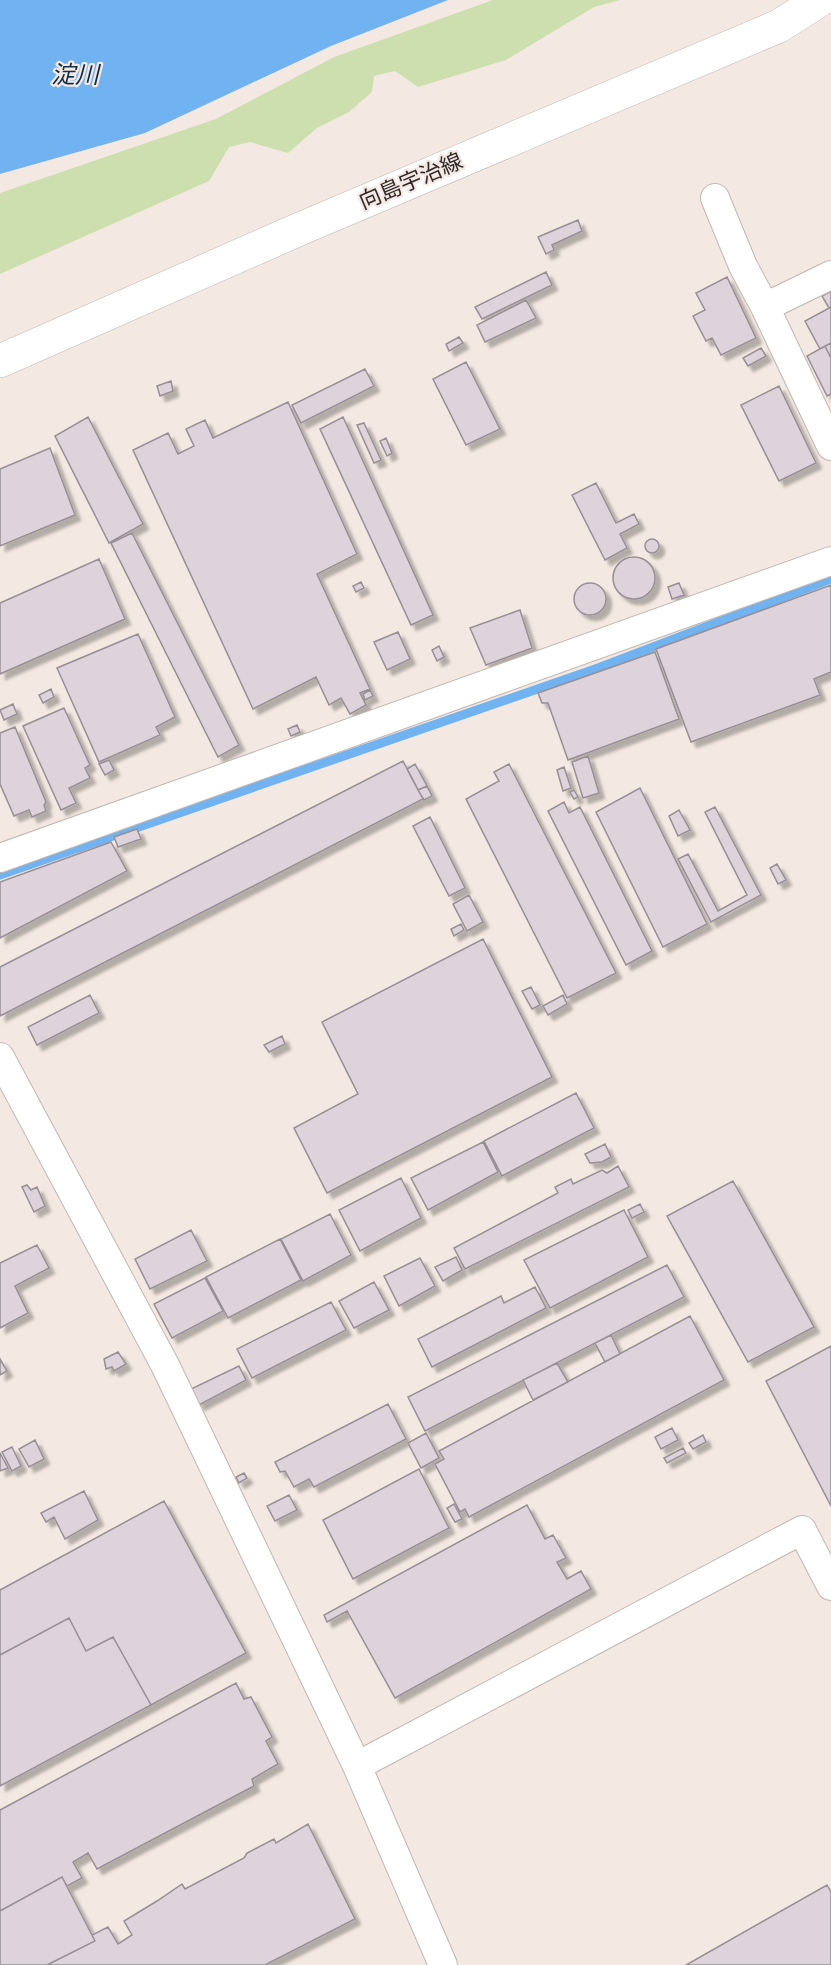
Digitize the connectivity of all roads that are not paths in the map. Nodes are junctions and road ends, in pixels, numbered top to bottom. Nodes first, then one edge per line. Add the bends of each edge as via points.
1 (820, 0) edge
2 (715, 198) dead end
3 (831, 275) edge
4 (765, 307) junction
5 (0, 361) edge
6 (831, 446) edge
7 (831, 561) edge
8 (0, 858) edge
9 (0, 1057) edge
10 (831, 1586) edge
11 (357, 1766) junction
12 (443, 1965) edge

1 - 5 main road, 向島宇治線 via 779,26
2 - 4 street
3 - 4 street
4 - 6 street
7 - 8 street
9 - 11 street via 165,1365
10 - 11 street via 802,1530
11 - 12 street

